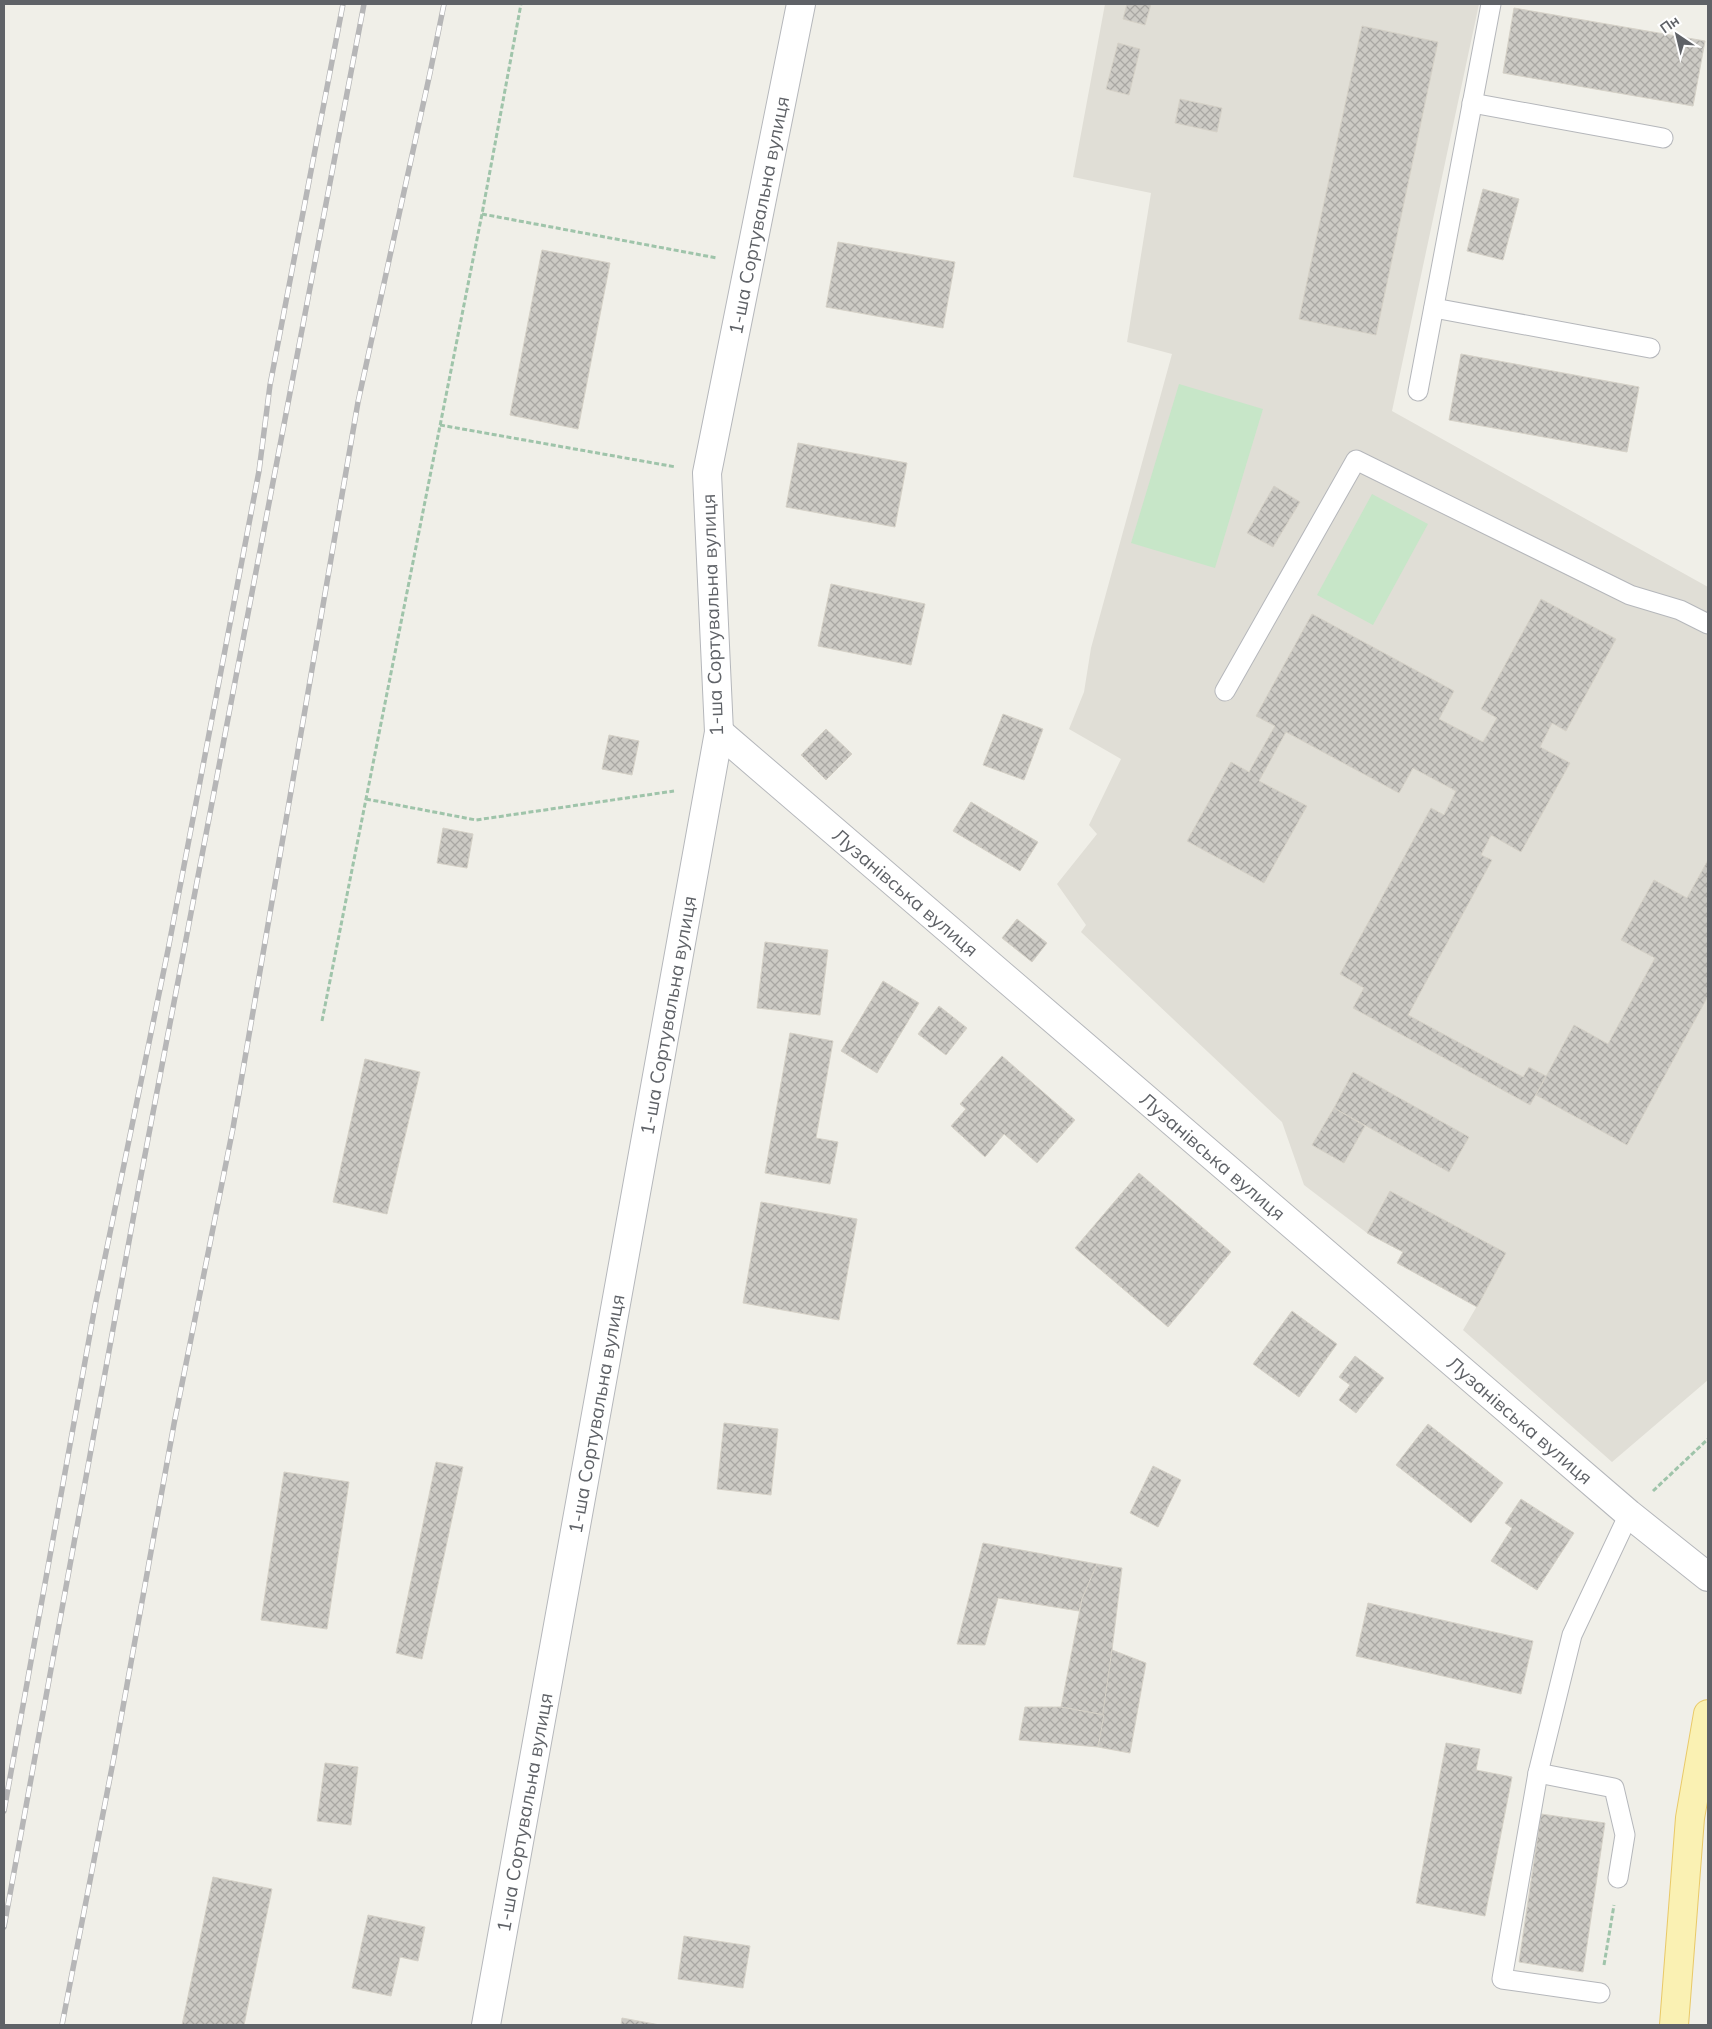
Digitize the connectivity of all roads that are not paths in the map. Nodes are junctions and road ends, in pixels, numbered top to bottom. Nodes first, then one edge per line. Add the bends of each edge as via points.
1 (801, 4) edge
2 (1491, 4) edge
3 (1472, 103) junction
4 (1663, 138) dead end
5 (1434, 308) junction
6 (1650, 348) dead end
7 (1418, 391) dead end
8 (1708, 624) edge
9 (1225, 691) dead end
10 (719, 732) junction
11 (1628, 1514) junction
12 (1708, 1578) edge
13 (1708, 1714) edge
14 (1538, 1773) junction
15 (1618, 1878) road end
16 (1600, 1993) road end
17 (486, 2025) edge
18 (1674, 2025) edge

1 - 10 street, 1-ша Сортувальна вулиця via 707,473
2 - 3 lane
3 - 4 lane
3 - 5 lane
5 - 6 lane
5 - 7 lane
8 - 9 lane via 1680,610 1630,595 1356,460
10 - 11 street, Лузанівська вулиця
10 - 17 street, 1-ша Сортувальна вулиця
11 - 12 street, Лузанівська вулиця
11 - 14 lane via 1572,1635
13 - 18 main road via 1690,1818
14 - 15 lane via 1614,1788 1625,1835
14 - 16 lane via 1502,1979

